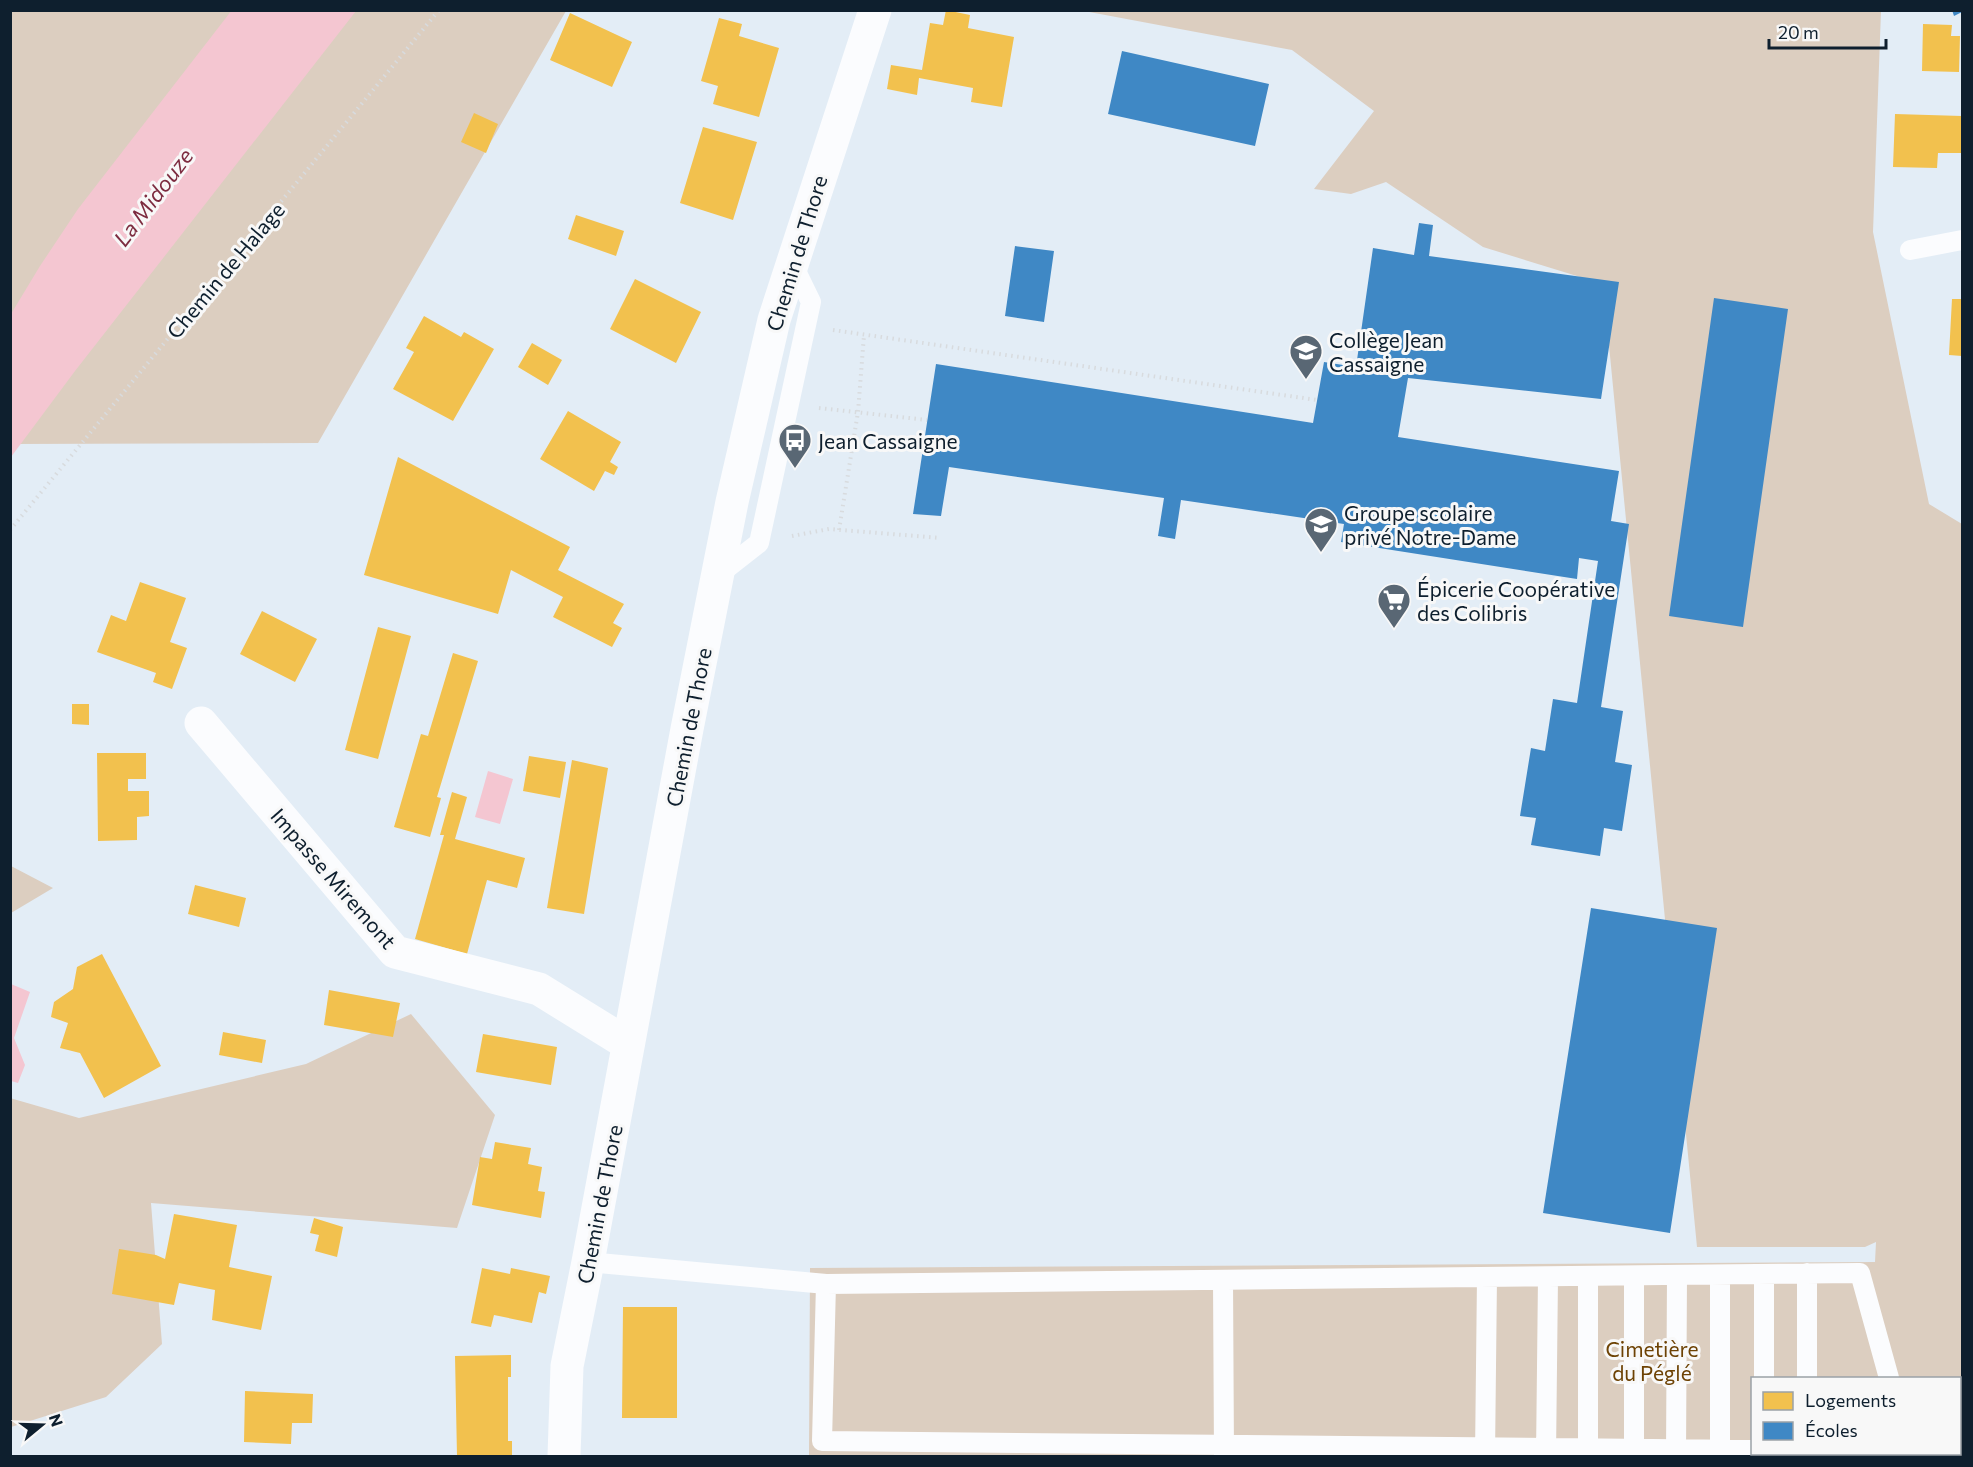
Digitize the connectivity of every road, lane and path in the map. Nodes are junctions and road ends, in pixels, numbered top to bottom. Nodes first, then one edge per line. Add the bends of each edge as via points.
1 (440, 10) edge
2 (875, 10) edge
3 (1962, 240) edge
4 (1910, 250) dead end
5 (792, 263) junction
6 (806, 326) junction
7 (864, 335) junction
8 (1317, 400) dead end
9 (788, 404) junction
10 (858, 412) junction
11 (927, 420) dead end
12 (10, 530) edge
13 (839, 530) junction
14 (941, 538) dead end
15 (759, 543) junction
16 (718, 576) junction
17 (201, 723) dead end
18 (628, 1044) junction
19 (588, 1262) junction
20 (1807, 1273) junction
21 (1677, 1275) junction
22 (1720, 1275) junction
23 (1764, 1275) junction
24 (1588, 1276) junction
25 (1634, 1276) junction
26 (1487, 1277) junction
27 (1548, 1277) junction
28 (1224, 1280) junction
29 (826, 1284) junction
30 (1764, 1377) edge
31 (1807, 1377) edge
32 (1889, 1377) edge
33 (935, 1449) edge
34 (1153, 1450) edge
35 (1751, 1450) edge
36 (1224, 1451) edge
37 (1485, 1452) edge
38 (1546, 1452) edge
39 (1588, 1453) edge
40 (1634, 1453) edge
41 (1676, 1453) edge
42 (1720, 1453) edge
43 (564, 1456) edge

1 - 12 path, Chemin de Halage
2 - 5 street, Chemin de Thore
3 - 4 lane
5 - 6 lane via 811,302
5 - 16 street, Chemin de Thore via 772,329
6 - 7 path
6 - 9 lane
7 - 8 path
7 - 10 path
9 - 10 path
9 - 15 lane
10 - 11 path
10 - 13 path
13 - 14 path
13 - 15 path
15 - 16 lane
16 - 18 street, Chemin de Thore
17 - 18 street, Impasse Miremont via 395,952 538,989
18 - 19 street, Chemin de Thore
19 - 29 lane
19 - 43 street, Chemin de Thore via 567,1366
20 - 23 lane
20 - 31 lane
20 - 32 lane via 1860,1273
21 - 22 lane
21 - 25 lane
21 - 41 lane
22 - 23 lane
22 - 42 lane
23 - 30 lane
24 - 25 lane
24 - 27 lane
24 - 39 lane
25 - 40 lane
26 - 27 lane
26 - 28 lane
26 - 37 lane
27 - 38 lane
28 - 29 lane
28 - 36 lane
29 - 33 lane via 822,1441
33 - 34 lane
34 - 36 lane
35 - 42 lane
36 - 37 lane
37 - 38 lane
38 - 39 lane
39 - 40 lane
40 - 41 lane
41 - 42 lane

